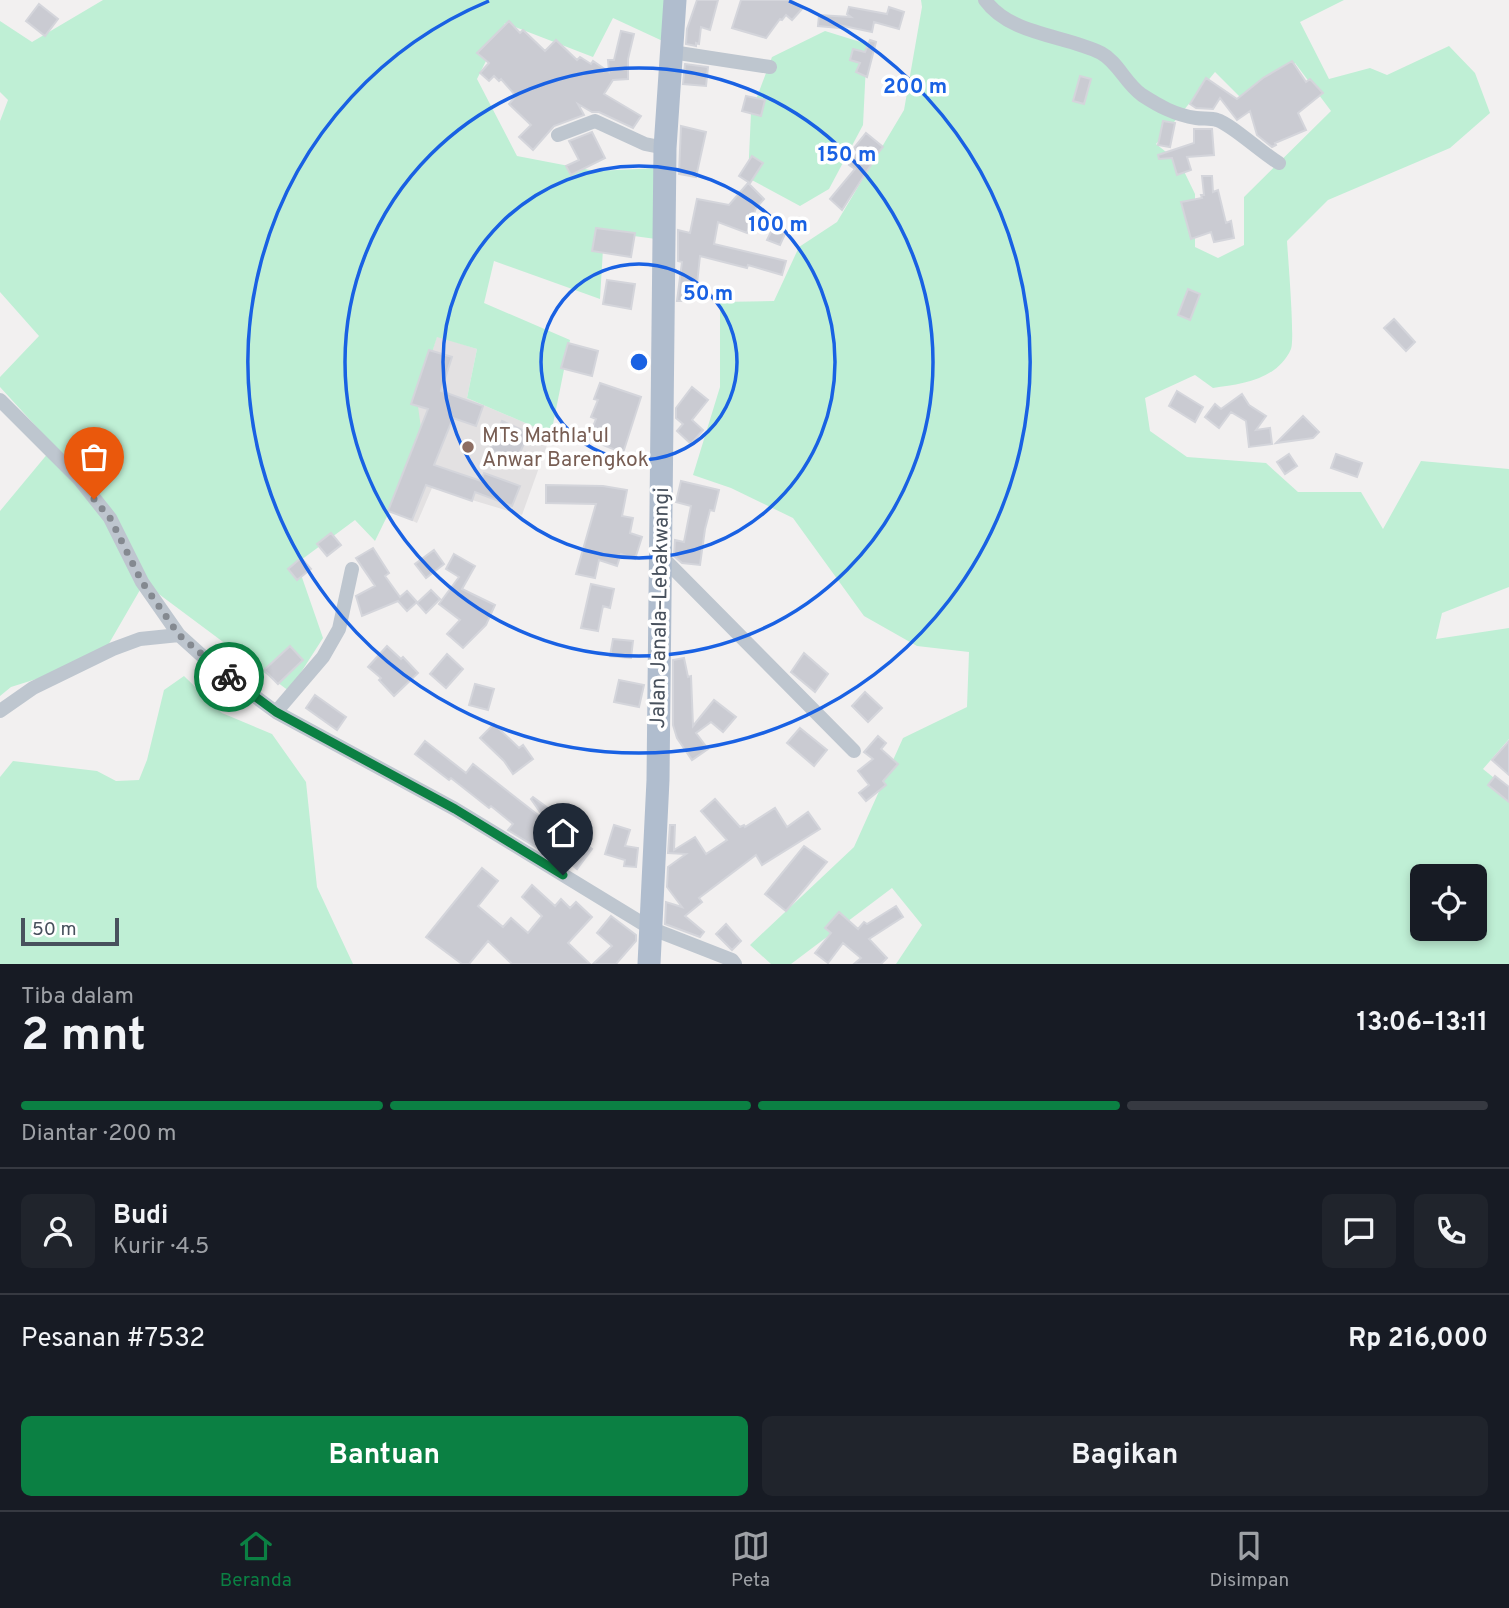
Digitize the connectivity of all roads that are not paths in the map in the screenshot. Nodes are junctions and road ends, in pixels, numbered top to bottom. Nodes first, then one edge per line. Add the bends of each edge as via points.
1 (675, 0) edge
2 (985, 0) edge
3 (673, 52) junction
4 (770, 66) dead end
5 (558, 135) dead end
6 (664, 148) junction
7 (1279, 163) dead end
8 (0, 400) edge
9 (660, 555) junction
10 (352, 569) dead end
11 (179, 635) junction
12 (0, 711) edge
13 (276, 712) junction
14 (854, 751) dead end
15 (650, 928) junction
16 (649, 964) edge
17 (736, 964) edge

1 - 3 main road, Jalan Janala–Lebakwangi
2 - 7 street via 993,12 1026,28 1100,52 1138,92 1168,111 1219,120
3 - 4 street
3 - 6 main road, Jalan Janala–Lebakwangi
5 - 6 street via 595,121
6 - 9 main road, Jalan Janala–Lebakwangi
8 - 11 street via 110,518 142,582
9 - 14 street
9 - 15 main road, Jalan Janala–Lebakwangi via 658,780
10 - 13 street via 339,629 323,657
11 - 12 street via 140,639 113,649 33,688
11 - 13 street
13 - 15 street via 455,809
15 - 16 main road, Jalan Janala–Lebakwangi
15 - 17 street

